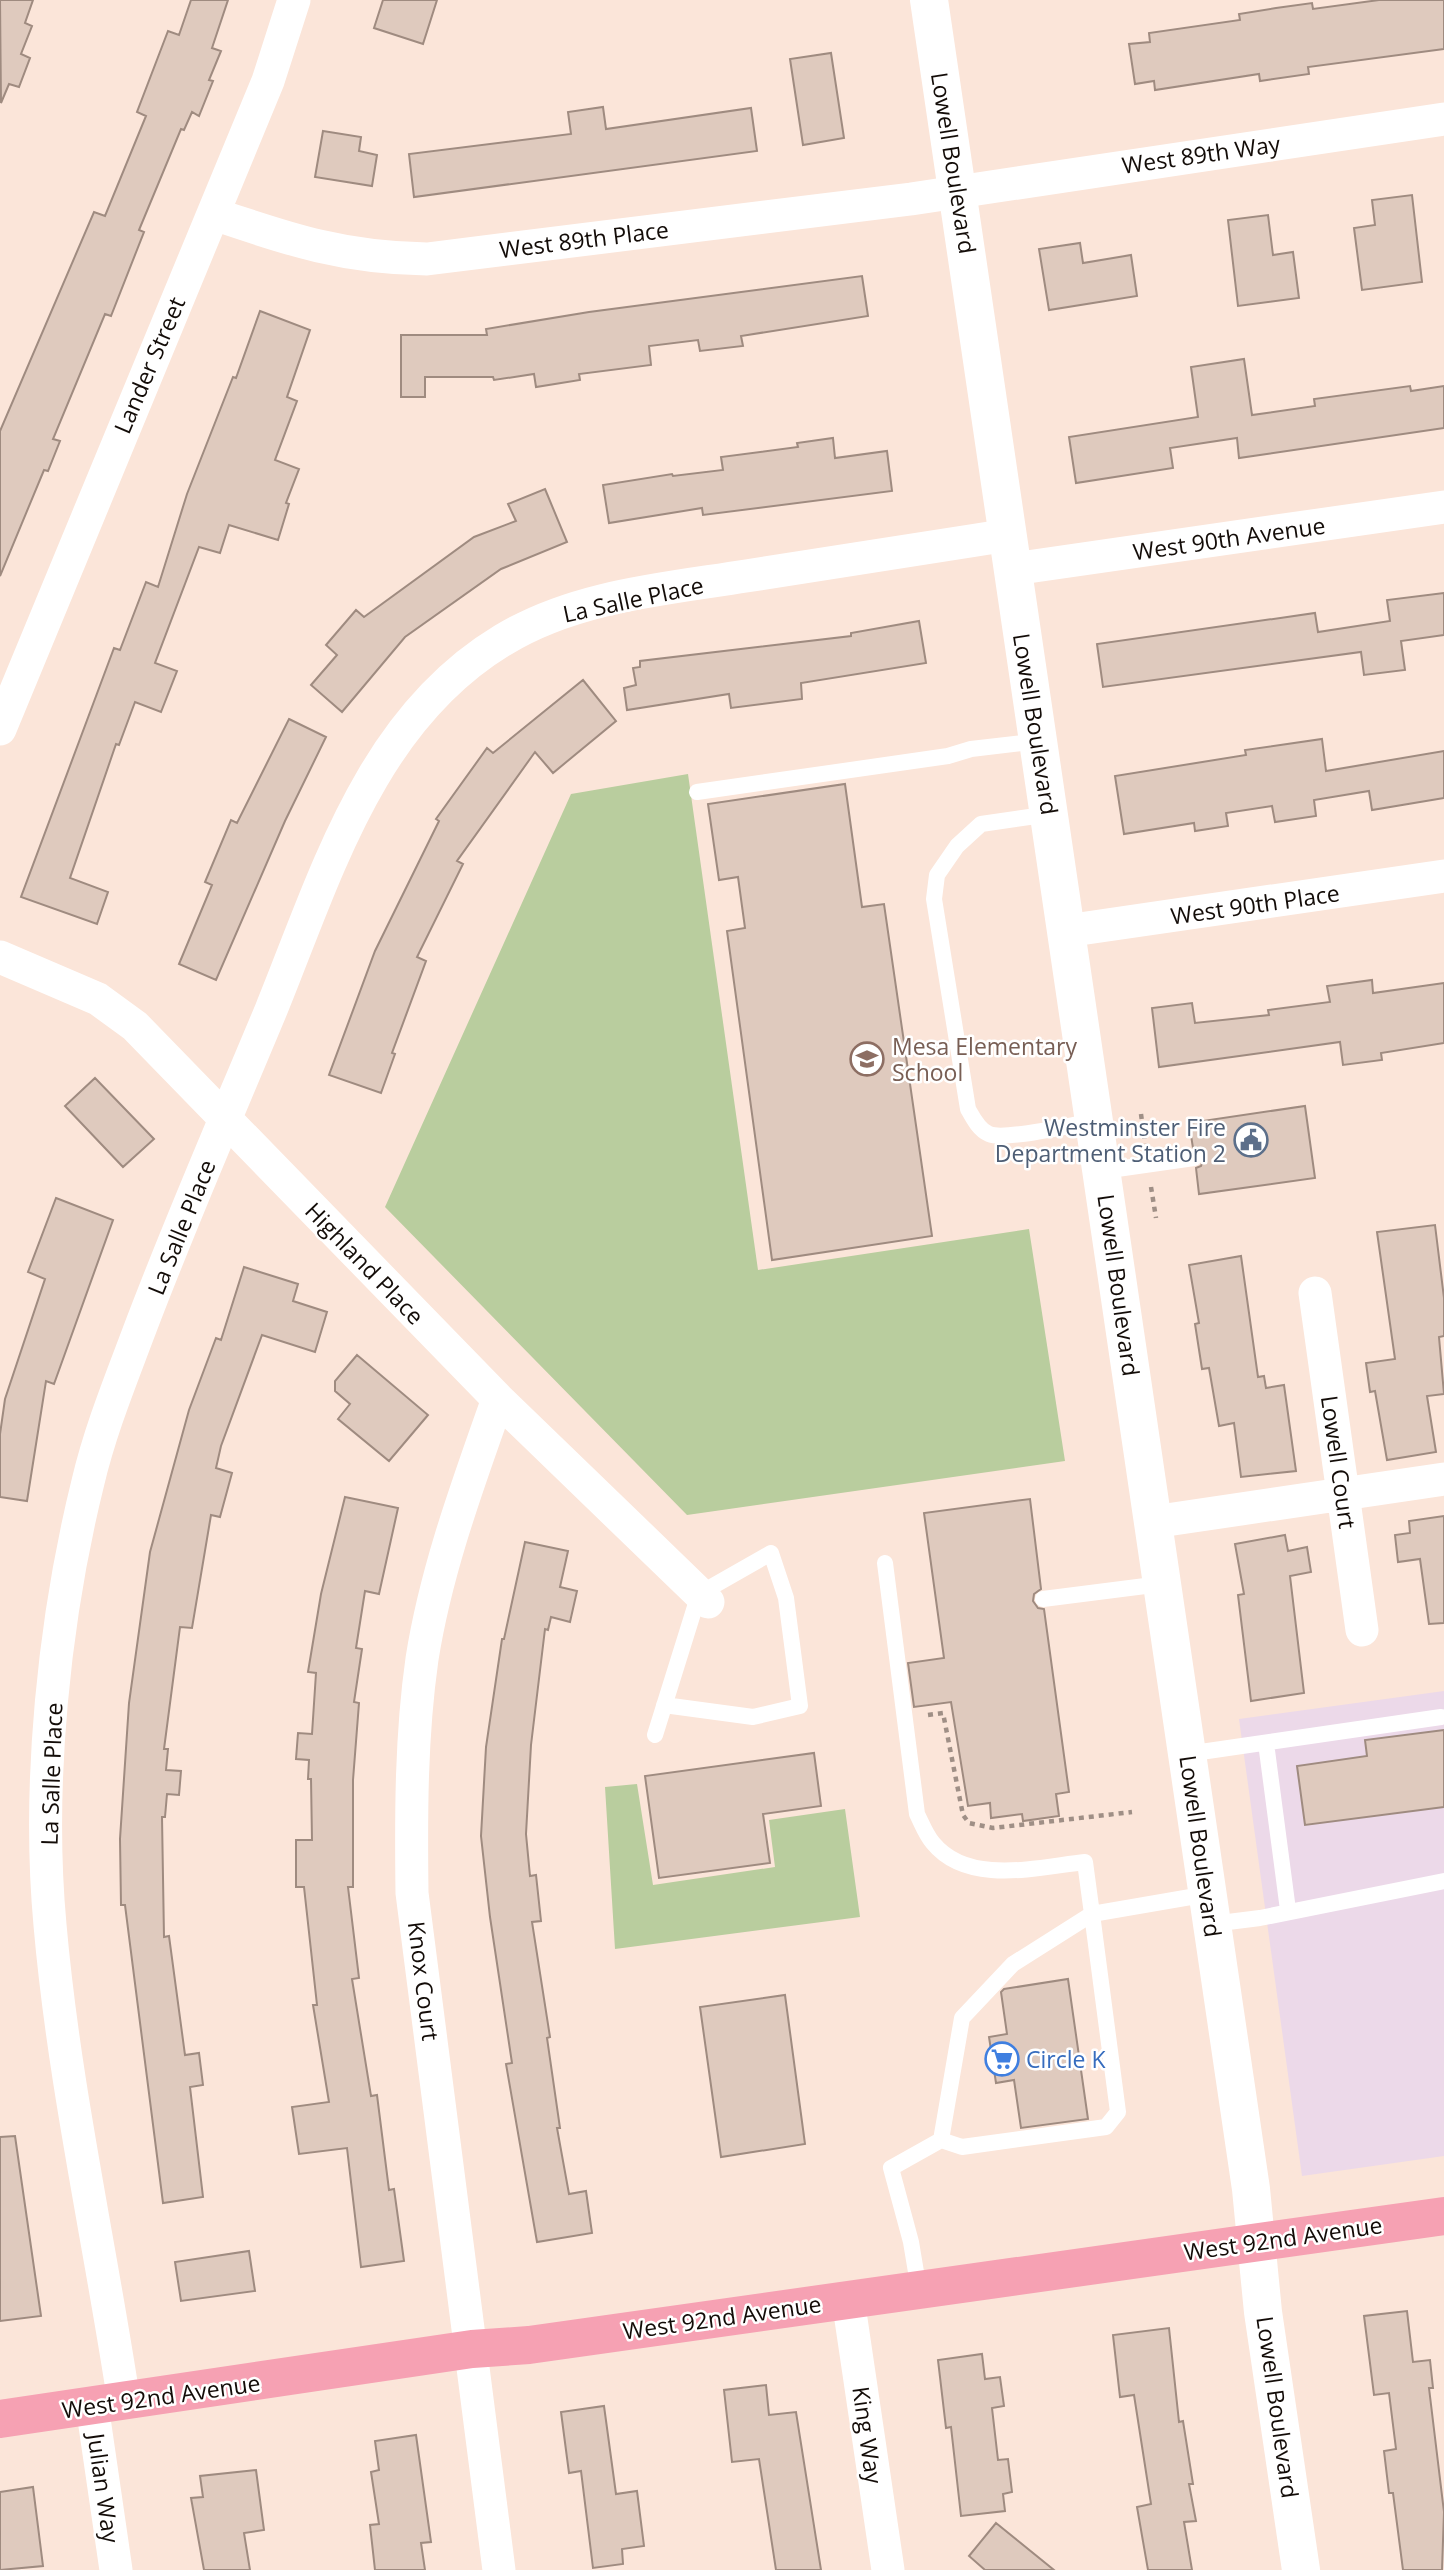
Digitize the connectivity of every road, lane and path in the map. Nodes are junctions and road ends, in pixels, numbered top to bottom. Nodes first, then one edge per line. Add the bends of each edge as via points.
1 (294, 0) edge
2 (929, 0) edge
3 (1444, 119) edge
4 (958, 191) junction
5 (214, 214) junction
6 (1444, 507) edge
7 (1011, 552) junction
8 (0, 729) edge
9 (1039, 741) junction
10 (697, 792) dead end
11 (1050, 814) junction
12 (1444, 876) edge
13 (1066, 931) junction
14 (0, 957) edge
15 (225, 1121) junction
16 (1095, 1121) junction
17 (1194, 1158) dead end
18 (1103, 1171) junction
19 (1315, 1293) dead end
20 (498, 1399) junction
21 (1444, 1479) edge
22 (1343, 1493) junction
23 (1153, 1522) junction
24 (886, 1563) dead end
25 (1161, 1584) junction
26 (703, 1598) junction
27 (1043, 1599) dead end
28 (1362, 1630) dead end
29 (664, 1705) junction
30 (916, 1717) dead end
31 (1441, 1717) dead end
32 (655, 1735) dead end
33 (1266, 1743) junction
34 (1187, 1754) junction
35 (1132, 1812) dead end
36 (1444, 1881) edge
37 (1210, 1909) junction
38 (1288, 1910) junction
39 (1092, 1914) junction
40 (941, 2140) junction
41 (1444, 2217) edge
42 (1256, 2242) junction
43 (919, 2290) junction
44 (848, 2299) junction
45 (472, 2349) junction
46 (108, 2404) junction
47 (0, 2419) edge
48 (116, 2570) edge
49 (499, 2570) edge
50 (888, 2570) edge
51 (1301, 2570) edge

1 - 5 street, Lander Street via 268,81
2 - 4 street, Lowell Boulevard
3 - 4 street, West 89th Way
4 - 5 street, West 89th Place via 427,259 380,258 300,244
4 - 7 street, Lowell Boulevard
5 - 8 street, Lander Street
6 - 7 street, West 90th Avenue
7 - 9 street, Lowell Boulevard
7 - 15 street, La Salle Place via 633,593 562,612 500,641 449,678 401,730 376,771 340,842
9 - 10 lane
9 - 11 street, Lowell Boulevard
11 - 13 street, Lowell Boulevard
11 - 16 lane via 981,824 957,846 937,876 934,899 968,1109 977,1124 988,1134 1004,1136
12 - 13 street, West 90th Place
13 - 16 street, Lowell Boulevard
14 - 15 street, Highland Place via 117,1011
15 - 20 street, Highland Place
15 - 46 street, La Salle Place via 162,1270 105,1423 89,1475 62,1612 49,1755 49,1918
16 - 18 street, Lowell Boulevard
17 - 18 lane
18 - 23 street, Lowell Boulevard
19 - 22 street, Lowell Court
20 - 26 street, Highland Place
20 - 45 street, Knox Court via 455,1524 422,1658 411,1834 412,1893
21 - 22 street
22 - 23 street
22 - 28 street, Lowell Court
23 - 25 street, Lowell Boulevard
24 - 39 lane via 917,1814 933,1844 959,1863 1000,1871 1085,1862
25 - 27 lane
25 - 34 street, Lowell Boulevard
26 - 29 lane
26 - 29 lane via 771,1553 786,1598 800,1706 753,1717
29 - 32 lane
30 - 35 path via 943,1713 963,1815 978,1827
31 - 33 lane
33 - 34 lane
33 - 38 lane
34 - 37 street, Lowell Boulevard
36 - 38 lane
37 - 38 lane via 1260,1918
37 - 39 lane
37 - 42 street, Lowell Boulevard
39 - 40 lane via 1013,1964 962,2018
39 - 40 lane via 1118,2112 1106,2127 962,2147
40 - 43 lane via 891,2168
41 - 42 main road, West 92nd Avenue
42 - 43 main road, West 92nd Avenue
42 - 51 street, Lowell Boulevard
43 - 44 main road, West 92nd Avenue
44 - 45 main road, West 92nd Avenue
44 - 50 street, King Way
45 - 46 main road, West 92nd Avenue
45 - 49 street, Knox Court
46 - 47 main road, West 92nd Avenue
46 - 48 street, Julian Way

